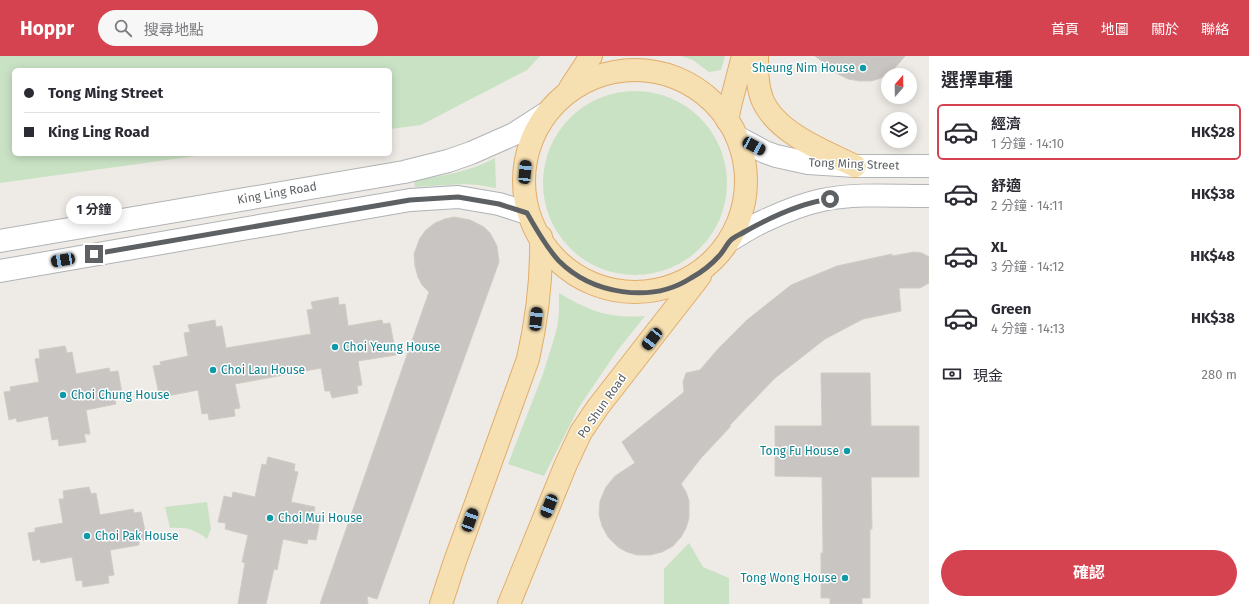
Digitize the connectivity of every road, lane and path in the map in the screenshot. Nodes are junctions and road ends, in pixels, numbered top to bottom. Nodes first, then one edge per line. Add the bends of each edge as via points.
1 (591, 56) edge
2 (744, 56) edge
3 (757, 56) edge
4 (568, 90) junction
5 (545, 114) junction
6 (732, 128) junction
7 (855, 166) junction
8 (929, 166) edge
9 (929, 196) edge
10 (527, 213) junction
11 (541, 237) junction
12 (732, 239) junction
13 (0, 241) edge
14 (706, 268) junction
15 (0, 271) edge
16 (441, 604) edge
17 (509, 604) edge

1 - 4 main road
2 - 6 main road via 733,94
3 - 7 main road via 760,89 770,112 790,132
4 - 5 main road
4 - 6 main road via 592,78 613,72 651,72 688,85 704,96
5 - 10 main road via 531,141 526,161 524,182
5 - 13 street, King Ling Road via 514,134 471,153 404,172
6 - 7 street, Tong Ming Street via 765,152 808,163
6 - 12 main road via 746,164 747,190 742,216
7 - 8 street, Tong Ming Street
9 - 12 street via 822,200 764,221
10 - 11 main road
10 - 15 street via 499,204 458,197 410,200
11 - 14 main road via 574,274 611,290 651,292 689,280
11 - 16 main road via 539,295 528,359
12 - 14 main road
14 - 17 main road, Po Shun Road via 581,432

